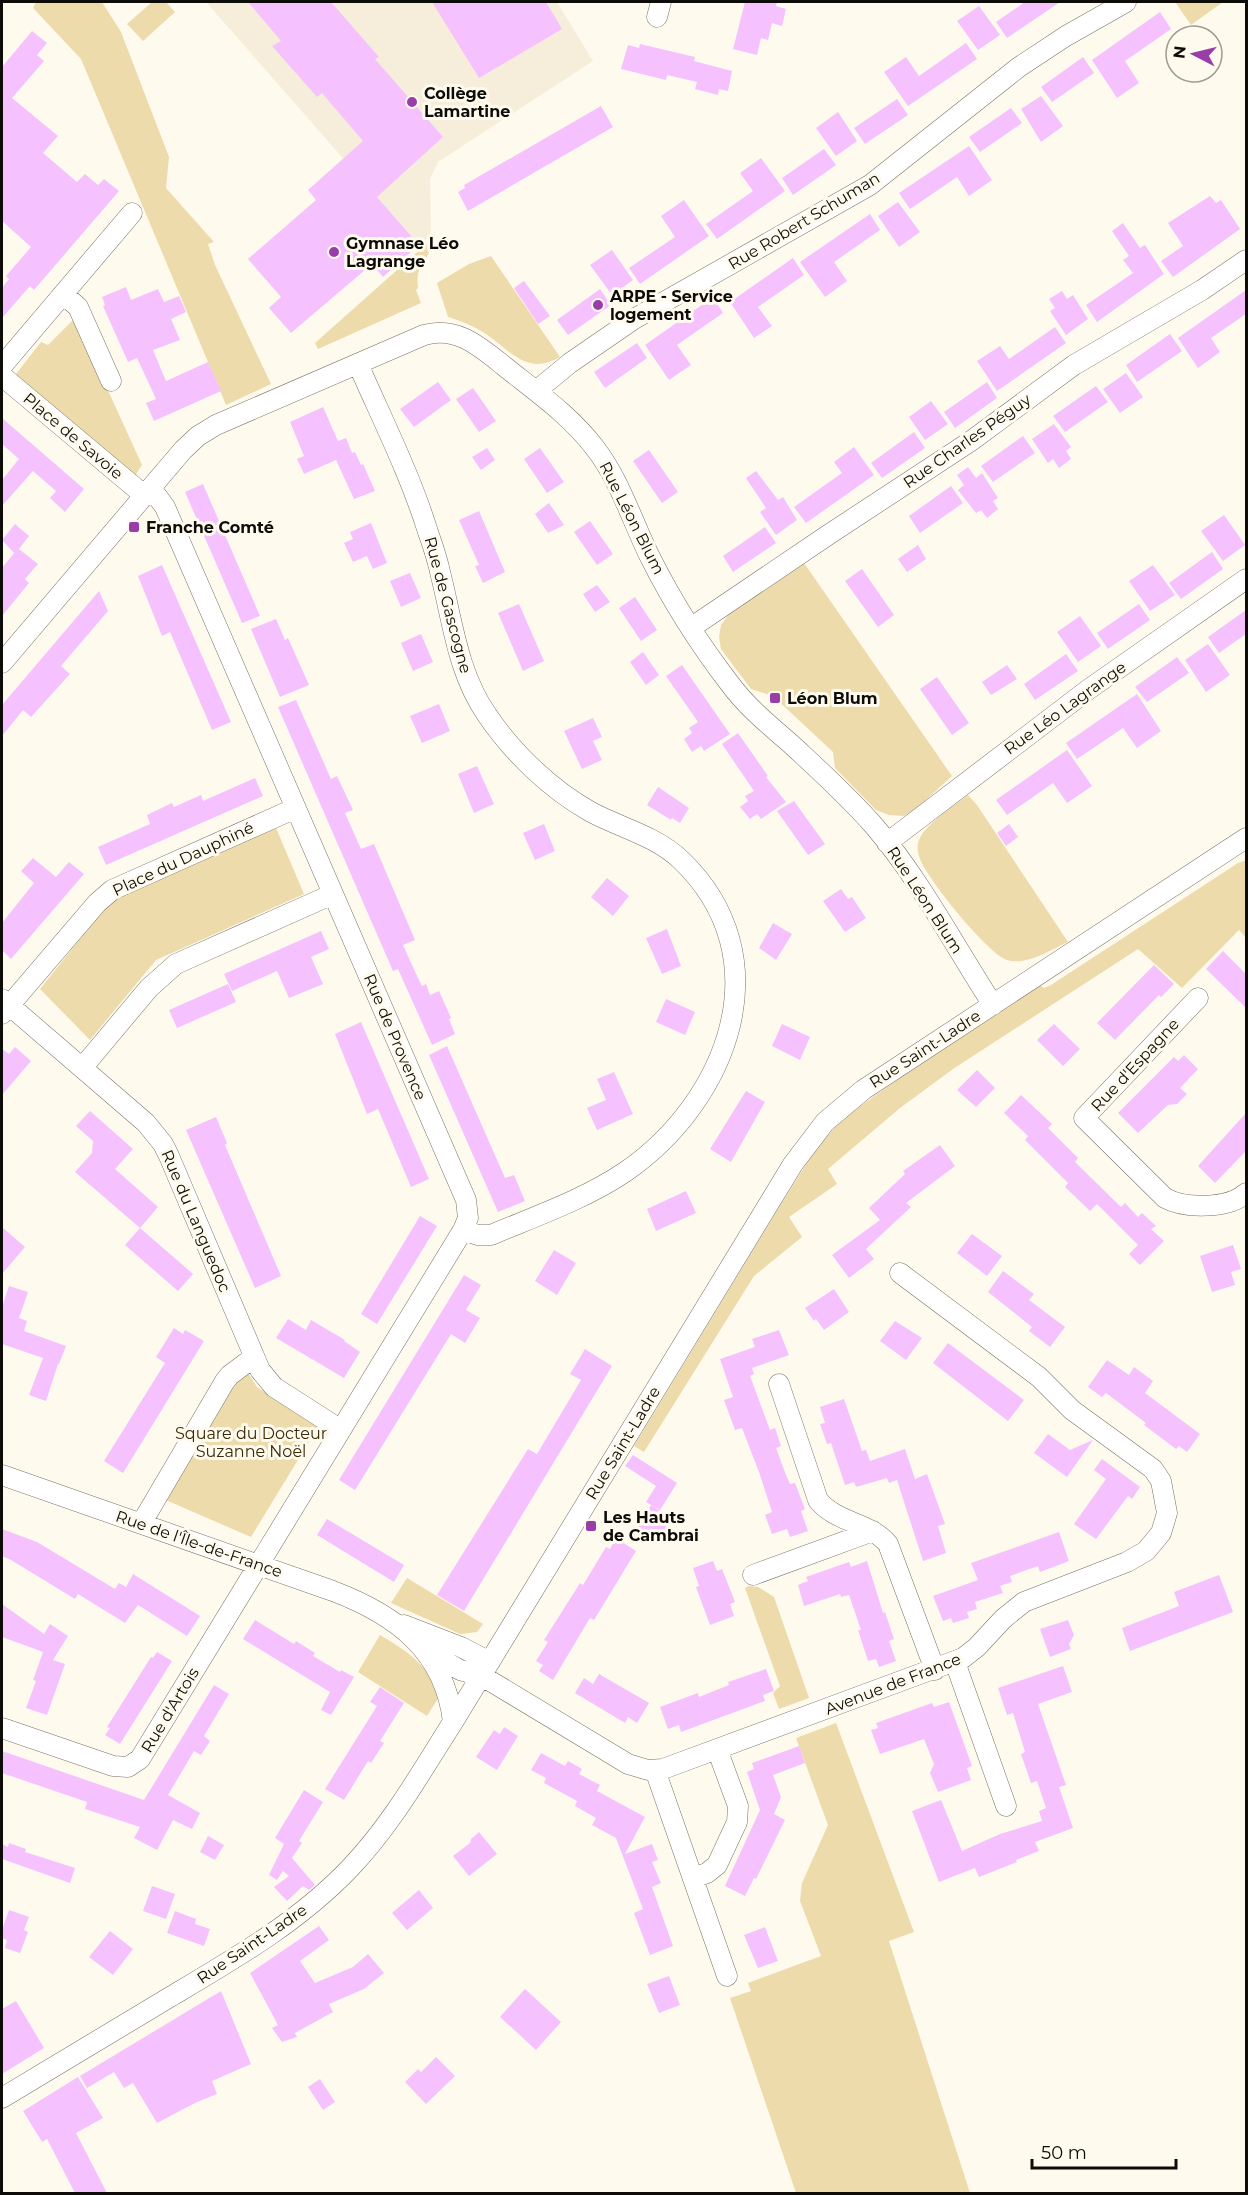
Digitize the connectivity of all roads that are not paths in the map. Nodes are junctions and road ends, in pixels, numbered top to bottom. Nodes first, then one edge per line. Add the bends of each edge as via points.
1 (1126, 2) edge
2 (132, 213) dead end
3 (1246, 260) edge
4 (63, 294) junction
5 (358, 364) junction
6 (2, 366) edge
7 (2, 376) edge
8 (111, 381) dead end
9 (537, 391) junction
10 (148, 492) junction
11 (1246, 579) edge
12 (692, 627) junction
13 (2, 663) edge
14 (296, 808) junction
15 (1246, 838) edge
16 (887, 843) junction
17 (333, 894) junction
18 (1198, 998) dead end
19 (993, 1005) junction
20 (4, 1006) edge
21 (82, 1068) junction
22 (1246, 1193) edge
23 (463, 1230) junction
24 (900, 1273) dead end
25 (254, 1357) junction
26 (779, 1384) dead end
27 (341, 1430) junction
28 (2, 1475) edge
29 (141, 1524) junction
30 (873, 1530) junction
31 (258, 1565) junction
32 (753, 1575) dead end
33 (393, 1620) junction
34 (421, 1647) junction
35 (955, 1662) junction
36 (486, 1669) junction
37 (935, 1670) junction
38 (453, 1722) junction
39 (2, 1728) edge
40 (717, 1749) junction
41 (655, 1770) junction
42 (1006, 1806) dead end
43 (693, 1878) junction
44 (727, 1976) dead end
45 (2, 2098) edge

1 - 9 street, Rue Robert Schuman via 1019,67 870,185 634,319 579,356
2 - 4 street
3 - 12 street, Rue Charles Péguy via 1074,364 964,447
4 - 6 street
4 - 8 street via 78,307
5 - 9 street, Rue Léon Blum via 424,335 441,332 477,344
5 - 10 street, Rue Léon Blum via 208,429 191,442
5 - 23 street, Rue de Gascogne via 424,521 441,574 458,656 486,714 520,755 568,797 658,843 680,860 701,883 717,911 729,939 735,972 734,1009 721,1057 703,1091 662,1141 625,1172 582,1195 491,1235
7 - 10 street, Place de Savoie
9 - 12 street, Rue Léon Blum via 596,448 650,557
10 - 13 street, Rue Léon Blum
10 - 14 street, Rue de Provence via 165,507
11 - 16 street, Rue Léo Lagrange via 1089,689
12 - 16 street, Rue Léon Blum via 740,697 847,797
14 - 17 street, Rue de Provence
14 - 20 street, Place du Dauphiné via 112,890
15 - 19 street, Rue Saint-Ladre
16 - 19 street, Rue Léon Blum
17 - 21 street via 176,964 149,988
17 - 23 street, Rue de Provence via 466,1200 468,1218
18 - 22 street, Rue d'Espagne via 1084,1118 1172,1202 1218,1204
19 - 36 street, Rue Saint-Ladre via 862,1090 813,1136
20 - 21 street, Rue du Languedoc
21 - 25 street, Rue du Languedoc via 146,1123 163,1144
23 - 27 street, Rue de Provence
24 - 35 street, Avenue de France via 1153,1469 1167,1502 1165,1524 1146,1551 1024,1602 970,1653
25 - 27 street, Rue du Languedoc via 274,1387
25 - 29 street via 225,1381
26 - 30 street via 818,1500 834,1514
27 - 31 street, Rue de Provence
28 - 29 street, Rue de l'Île-de-France
29 - 31 street, Rue de l'Île-de-France
30 - 32 street
30 - 37 street via 888,1544
31 - 33 street, Rue de l'Île-de-France via 349,1597
31 - 39 street, Rue d'Artois via 146,1752 135,1763 128,1767 113,1766
33 - 34 street, Rue de l'Île-de-France
33 - 36 street, Rue de l'Île-de-France via 461,1647
34 - 36 street, Rue de l'Île-de-France via 460,1670
34 - 38 street, Rue de l'Île-de-France via 446,1685
35 - 37 street, Avenue de France
35 - 42 street
36 - 38 street, Rue Saint-Ladre
36 - 41 street via 628,1764
37 - 40 street, Avenue de France
38 - 45 street, Rue Saint-Ladre via 377,1837 310,1906 233,1959
40 - 41 street, Avenue de France
40 - 43 street via 738,1806 737,1822 717,1865
41 - 43 street
43 - 44 street

